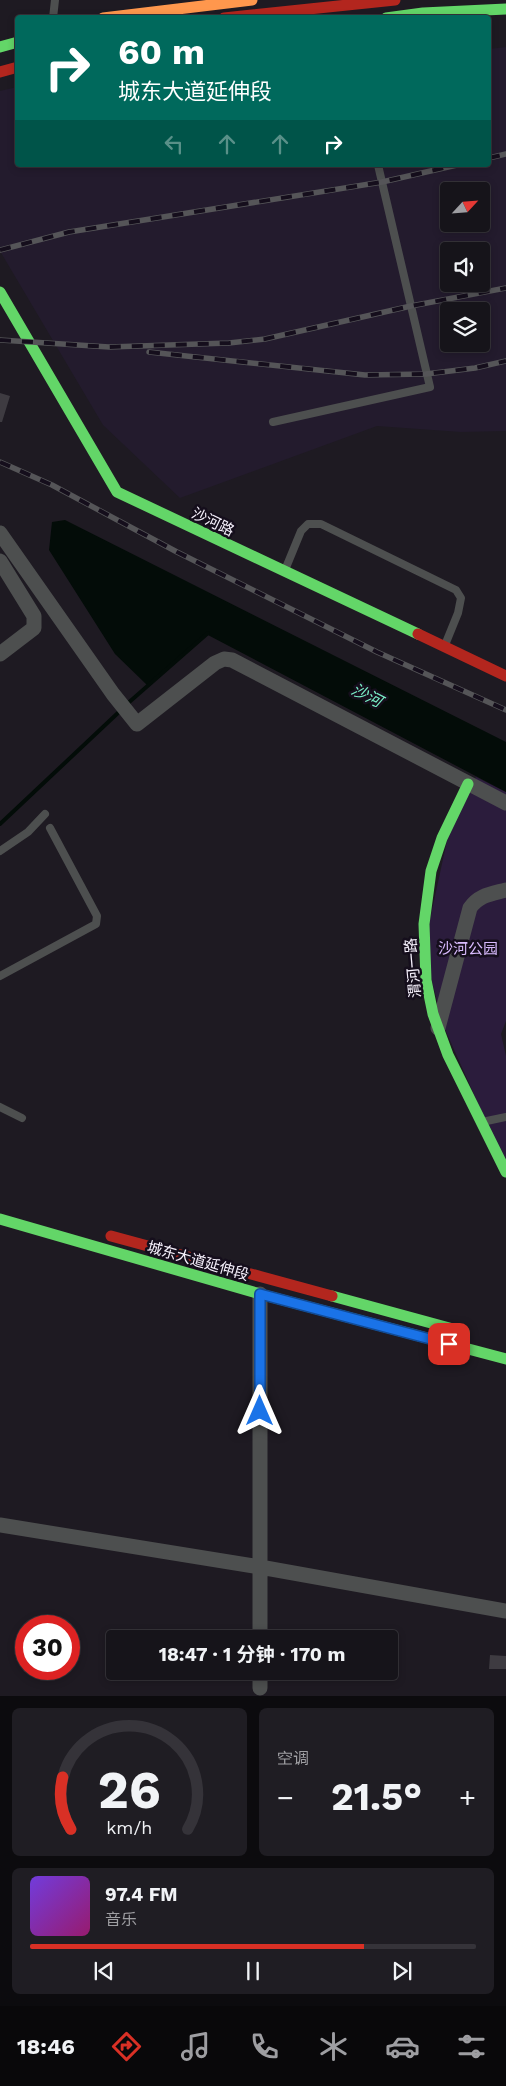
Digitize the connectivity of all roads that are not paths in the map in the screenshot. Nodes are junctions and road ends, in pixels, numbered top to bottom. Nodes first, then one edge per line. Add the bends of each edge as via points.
1 (55, 0) edge
2 (246, 0) edge
3 (395, 0) edge
4 (506, 10) edge
5 (54, 15) edge
6 (127, 15) edge
7 (252, 15) edge
8 (408, 15) edge
9 (477, 15) edge
10 (15, 31) edge
11 (3, 34) dead end
12 (15, 43) edge
13 (0, 47) edge
14 (15, 61) edge
15 (0, 65) edge
16 (15, 69) edge
17 (0, 72) edge
18 (378, 167) edge
19 (0, 292) edge
20 (273, 422) dead end
21 (0, 533) edge
22 (0, 561) edge
23 (284, 572) junction
24 (444, 647) junction
25 (0, 654) edge
26 (506, 676) edge
27 (468, 784) junction
28 (506, 803) edge
29 (45, 814) dead end
30 (50, 828) dead end
31 (0, 851) edge
32 (506, 890) edge
33 (0, 976) edge
34 (438, 1028) junction
35 (0, 1107) edge
36 (506, 1117) edge
37 (22, 1118) dead end
38 (482, 1122) junction
39 (506, 1172) edge
40 (0, 1219) edge
41 (96, 1232) dead end
42 (260, 1294) junction
43 (477, 1336) dead end
44 (506, 1359) edge
45 (0, 1525) edge
46 (260, 1567) junction
47 (506, 1611) edge
48 (260, 1630) edge
49 (260, 1680) edge
50 (260, 1688) dead end

1 - 5 lane
2 - 6 main road
3 - 7 main road
4 - 8 main road
4 - 9 main road
10 - 11 main road
12 - 13 main road
14 - 15 main road
16 - 17 main road
18 - 20 lane via 430,387
19 - 23 main road, 沙河路 via 117,492
21 - 27 street via 136,724 224,658
22 - 25 street via 34,616 34,628
23 - 24 main road, 沙河路
23 - 24 lane via 301,531 308,524 321,524 456,590 461,598 458,613
24 - 26 main road, 沙河路
27 - 28 street
27 - 34 main road, 渭河一路 via 444,833 431,870 424,919 425,973
29 - 31 lane via 28,832
30 - 33 lane via 97,916 96,924
32 - 34 street via 475,900 470,908
34 - 38 main road, 渭河一路
35 - 37 lane
36 - 38 lane
38 - 39 main road, 渭河一路
40 - 42 main road, 城东大道延伸段
41 - 43 main road, 城东大道延伸段
42 - 44 main road, 城东大道延伸段
42 - 46 street
45 - 46 street
46 - 47 street
46 - 48 street
49 - 50 street

